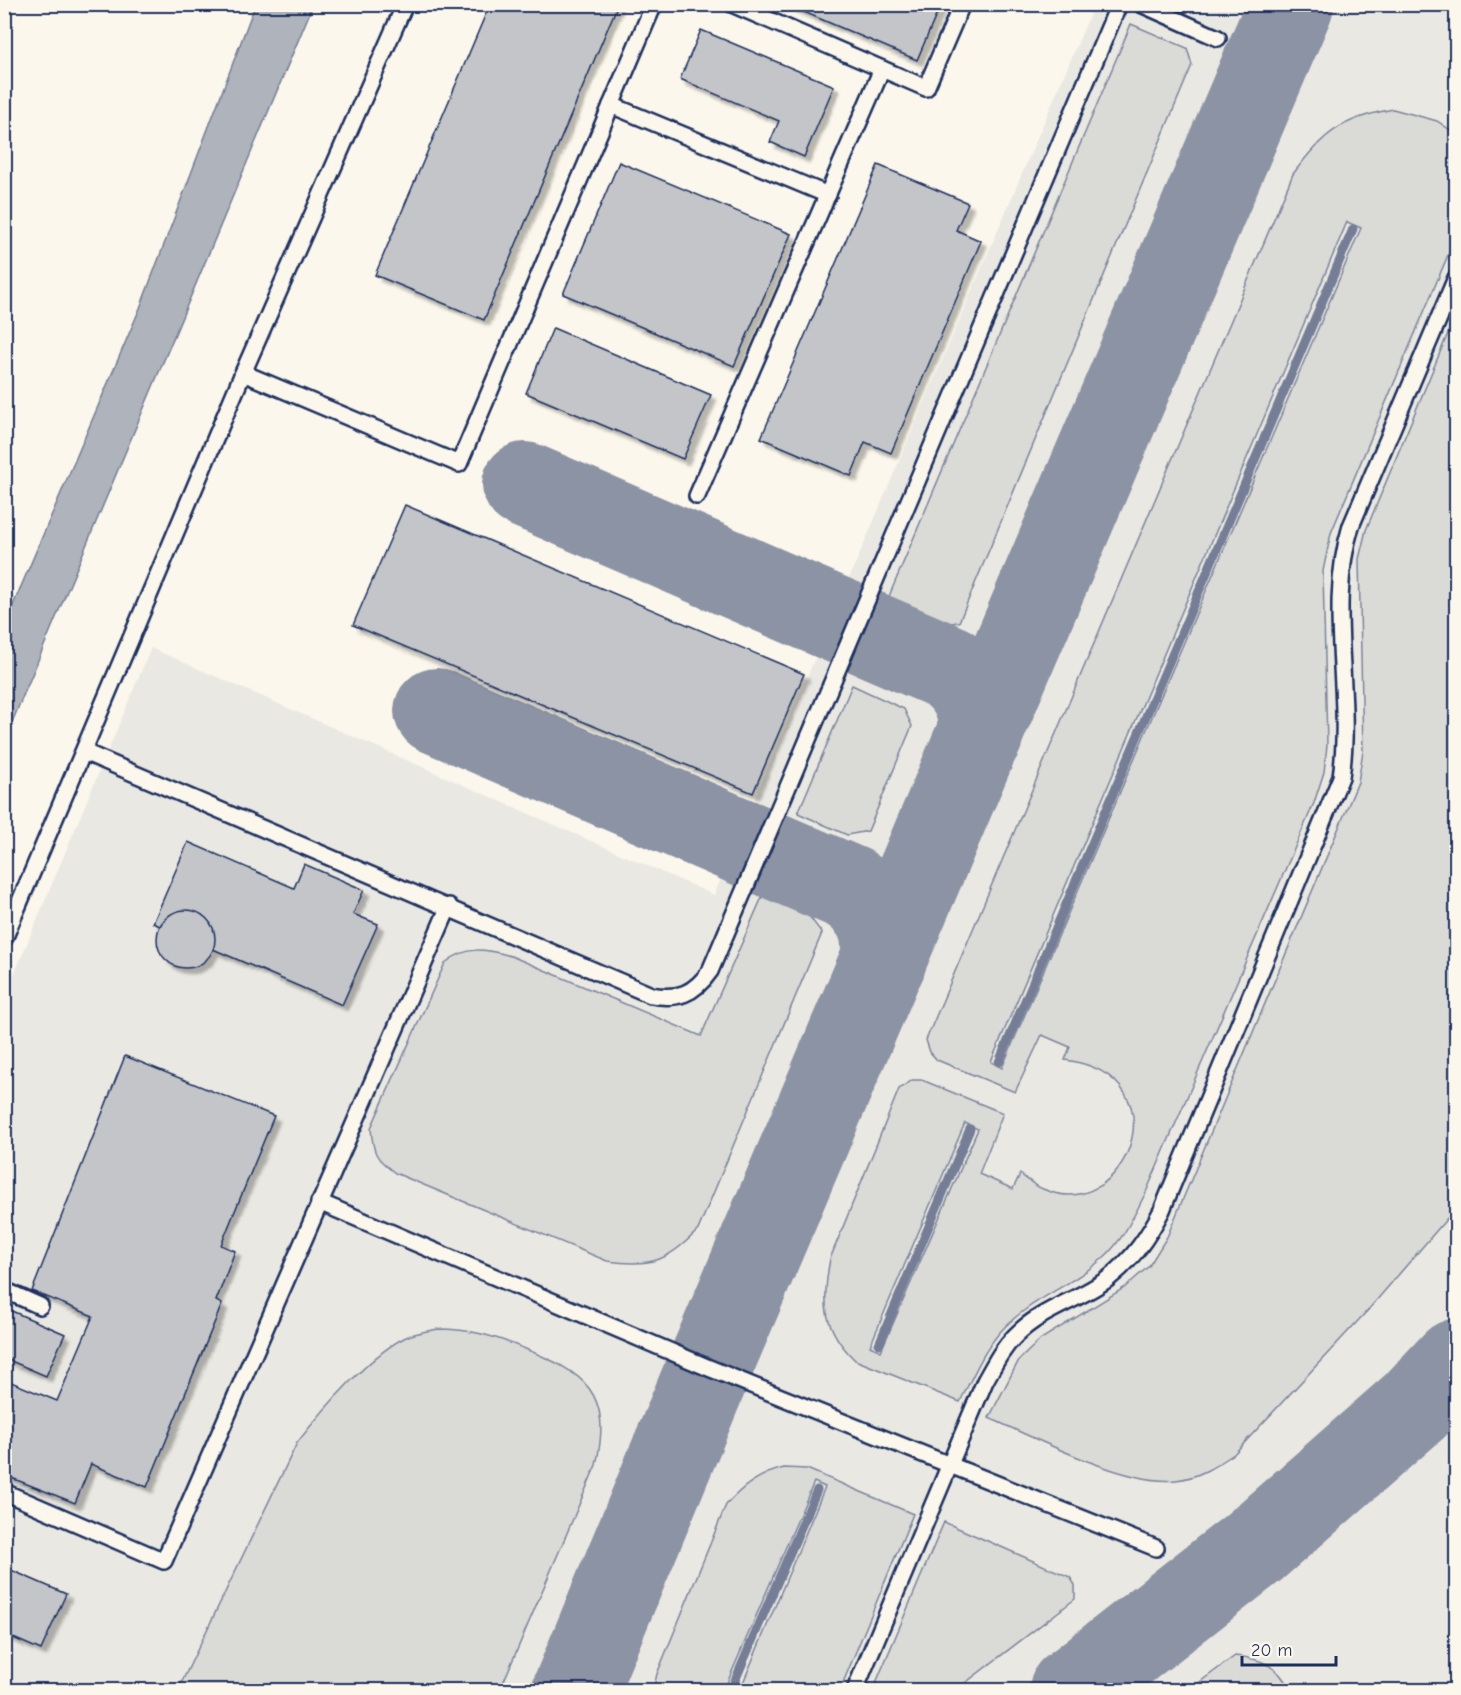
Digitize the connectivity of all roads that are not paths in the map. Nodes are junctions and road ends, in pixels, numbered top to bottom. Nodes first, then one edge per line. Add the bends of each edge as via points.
1 (405, 4) edge
2 (654, 4) edge
3 (732, 4) edge
4 (962, 4) edge
5 (1119, 4) edge
6 (1141, 4) edge
7 (1218, 38) dead end
8 (882, 69) junction
9 (611, 105) junction
10 (828, 195) junction
11 (1456, 278) edge
12 (243, 373) junction
13 (697, 496) dead end
14 (84, 752) junction
15 (449, 906) junction
16 (4, 939) edge
17 (319, 1202) junction
18 (4, 1290) edge
19 (40, 1306) dead end
20 (950, 1465) junction
21 (4, 1492) edge
22 (1156, 1548) dead end
23 (855, 1690) edge

1 - 12 lane
2 - 9 lane
3 - 8 lane
4 - 8 lane via 927,88
5 - 15 lane via 710,971 700,985 686,995 651,995
6 - 7 lane
8 - 10 lane
9 - 10 lane
9 - 12 lane via 459,464
10 - 13 lane
11 - 20 lane via 1342,555 1345,747 1341,777 1162,1210 1146,1240 1114,1273 1016,1334 985,1382
12 - 14 lane
14 - 15 lane
14 - 16 lane
15 - 17 lane
17 - 20 lane
17 - 21 lane via 164,1561
18 - 19 lane
20 - 22 lane
20 - 23 lane

